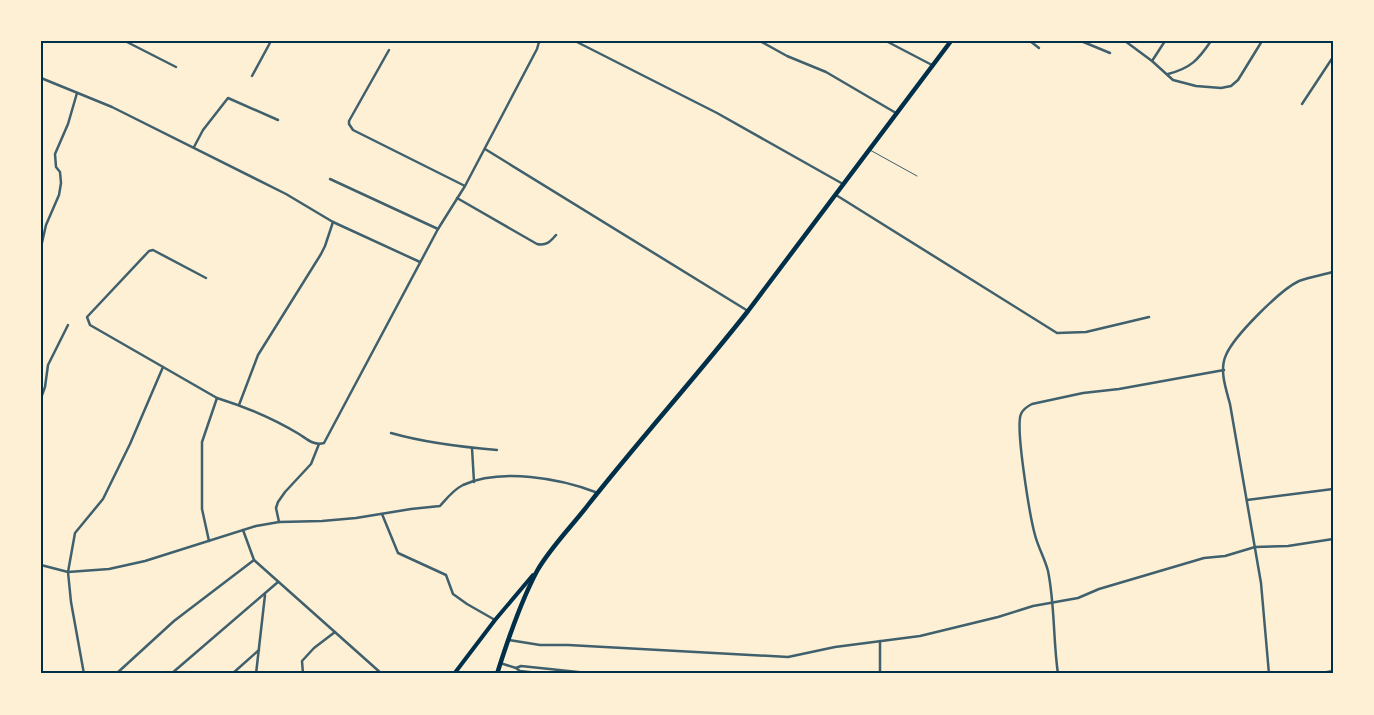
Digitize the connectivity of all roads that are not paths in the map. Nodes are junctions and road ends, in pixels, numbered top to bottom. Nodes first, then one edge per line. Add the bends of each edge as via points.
1 (126, 41) edge
2 (270, 41) edge
3 (529, 41) edge
4 (575, 41) edge
5 (760, 41) edge
6 (886, 41) edge
7 (950, 41) edge
8 (1030, 41) edge
9 (1081, 41) edge
10 (1125, 41) edge
11 (1165, 41) edge
12 (1211, 41) edge
13 (1262, 41) edge
14 (539, 42) edge
15 (1039, 48) dead end
16 (389, 50) dead end
17 (1110, 53) dead end
18 (1333, 57) edge
19 (1152, 61) junction
20 (932, 65) junction
21 (176, 67) dead end
22 (1168, 74) junction
23 (252, 76) dead end
24 (41, 78) edge
25 (77, 92) junction
26 (1302, 104) dead end
27 (897, 114) junction
28 (278, 120) dead end
29 (194, 147) junction
30 (485, 148) junction
31 (870, 150) junction
32 (917, 176) dead end
33 (330, 178) dead end
34 (844, 184) junction
35 (465, 186) junction
36 (836, 196) junction
37 (457, 198) junction
38 (333, 222) junction
39 (438, 229) junction
40 (556, 235) dead end
41 (41, 247) edge
42 (420, 262) junction
43 (1333, 272) edge
44 (206, 278) dead end
45 (748, 311) junction
46 (1149, 317) dead end
47 (68, 325) dead end
48 (163, 367) junction
49 (1224, 370) junction
50 (41, 398) edge
51 (217, 398) junction
52 (239, 405) junction
53 (391, 433) dead end
54 (319, 444) junction
55 (472, 448) junction
56 (498, 450) dead end
57 (474, 482) junction
58 (1333, 489) edge
59 (598, 493) junction
60 (1247, 500) junction
61 (382, 514) junction
62 (279, 522) junction
63 (243, 529) junction
64 (1333, 540) edge
65 (209, 541) junction
66 (1255, 547) junction
67 (254, 560) junction
68 (41, 565) edge
69 (538, 569) junction
70 (68, 572) junction
71 (278, 582) junction
72 (265, 593) junction
73 (1051, 603) junction
74 (495, 620) junction
75 (335, 632) junction
76 (507, 640) junction
77 (880, 641) junction
78 (259, 650) junction
79 (500, 663) junction
80 (516, 668) junction
81 (1333, 671) edge
82 (84, 674) edge
83 (116, 674) edge
84 (171, 674) edge
85 (232, 674) edge
86 (256, 674) edge
87 (303, 674) edge
88 (382, 674) edge
89 (454, 674) edge
90 (497, 674) edge
91 (547, 674) edge
92 (597, 674) edge
93 (880, 674) edge
94 (1057, 674) edge
95 (1269, 674) edge
96 (1316, 674) edge

1 - 21 street
2 - 23 street
3 - 14 street
4 - 34 street via 717,113
5 - 27 street via 826,72
6 - 20 street
7 - 20 main road
8 - 15 street
9 - 17 street
10 - 19 street
11 - 19 street
12 - 22 street via 1198,59 1181,71
13 - 22 street via 1231,86 1196,86 1173,80
14 - 30 street
16 - 35 street via 349,120 352,130
18 - 26 street
19 - 22 street
20 - 27 main road
24 - 25 street
25 - 29 street
25 - 41 street via 68,124 54,154 61,183
27 - 31 main road
28 - 29 street via 228,98
29 - 38 street
30 - 35 street
30 - 45 street
31 - 32 lane
31 - 34 main road
33 - 39 street
34 - 36 main road
35 - 37 street
36 - 45 main road
36 - 46 street via 1057,333 1086,332
37 - 39 street
37 - 40 street via 536,244 550,243
38 - 42 street
38 - 52 street via 321,254 258,355
39 - 42 street
42 - 54 street via 327,438
43 - 49 street via 1299,282 1281,294 1241,332 1226,356
44 - 48 street via 153,250 149,251 87,317 90,325
45 - 59 main road
47 - 50 street via 48,365
48 - 51 street
48 - 70 street via 103,498 75,533
49 - 60 street via 1224,385
49 - 73 street via 1083,393 1032,404 1021,412 1018,426 1022,458 1035,534 1048,571
51 - 52 street
51 - 65 street via 202,442 202,509
52 - 54 street
53 - 55 street
54 - 62 street via 311,464 278,502
55 - 56 street
55 - 57 street
57 - 59 street via 499,477 539,478 578,485
57 - 61 street via 452,492 440,506
58 - 60 street
59 - 69 main road
60 - 66 street
61 - 62 street
61 - 74 street via 398,553 446,575 453,594
62 - 63 street
63 - 65 street
63 - 67 street
64 - 66 street
65 - 70 street via 109,569
66 - 73 street via 1204,558 1078,598
66 - 95 street
67 - 71 street
67 - 83 street via 174,621
68 - 70 street
69 - 74 main road
69 - 76 main road
70 - 82 street
71 - 72 street
71 - 75 street
72 - 78 street
72 - 84 street
73 - 77 street via 920,636
73 - 94 street
74 - 89 main road
75 - 87 street via 302,661
75 - 88 street
76 - 77 street via 551,646 788,657
76 - 79 main road
77 - 93 street
78 - 85 street
78 - 86 street
79 - 80 street
79 - 90 main road
80 - 91 street
80 - 92 street
81 - 96 street

